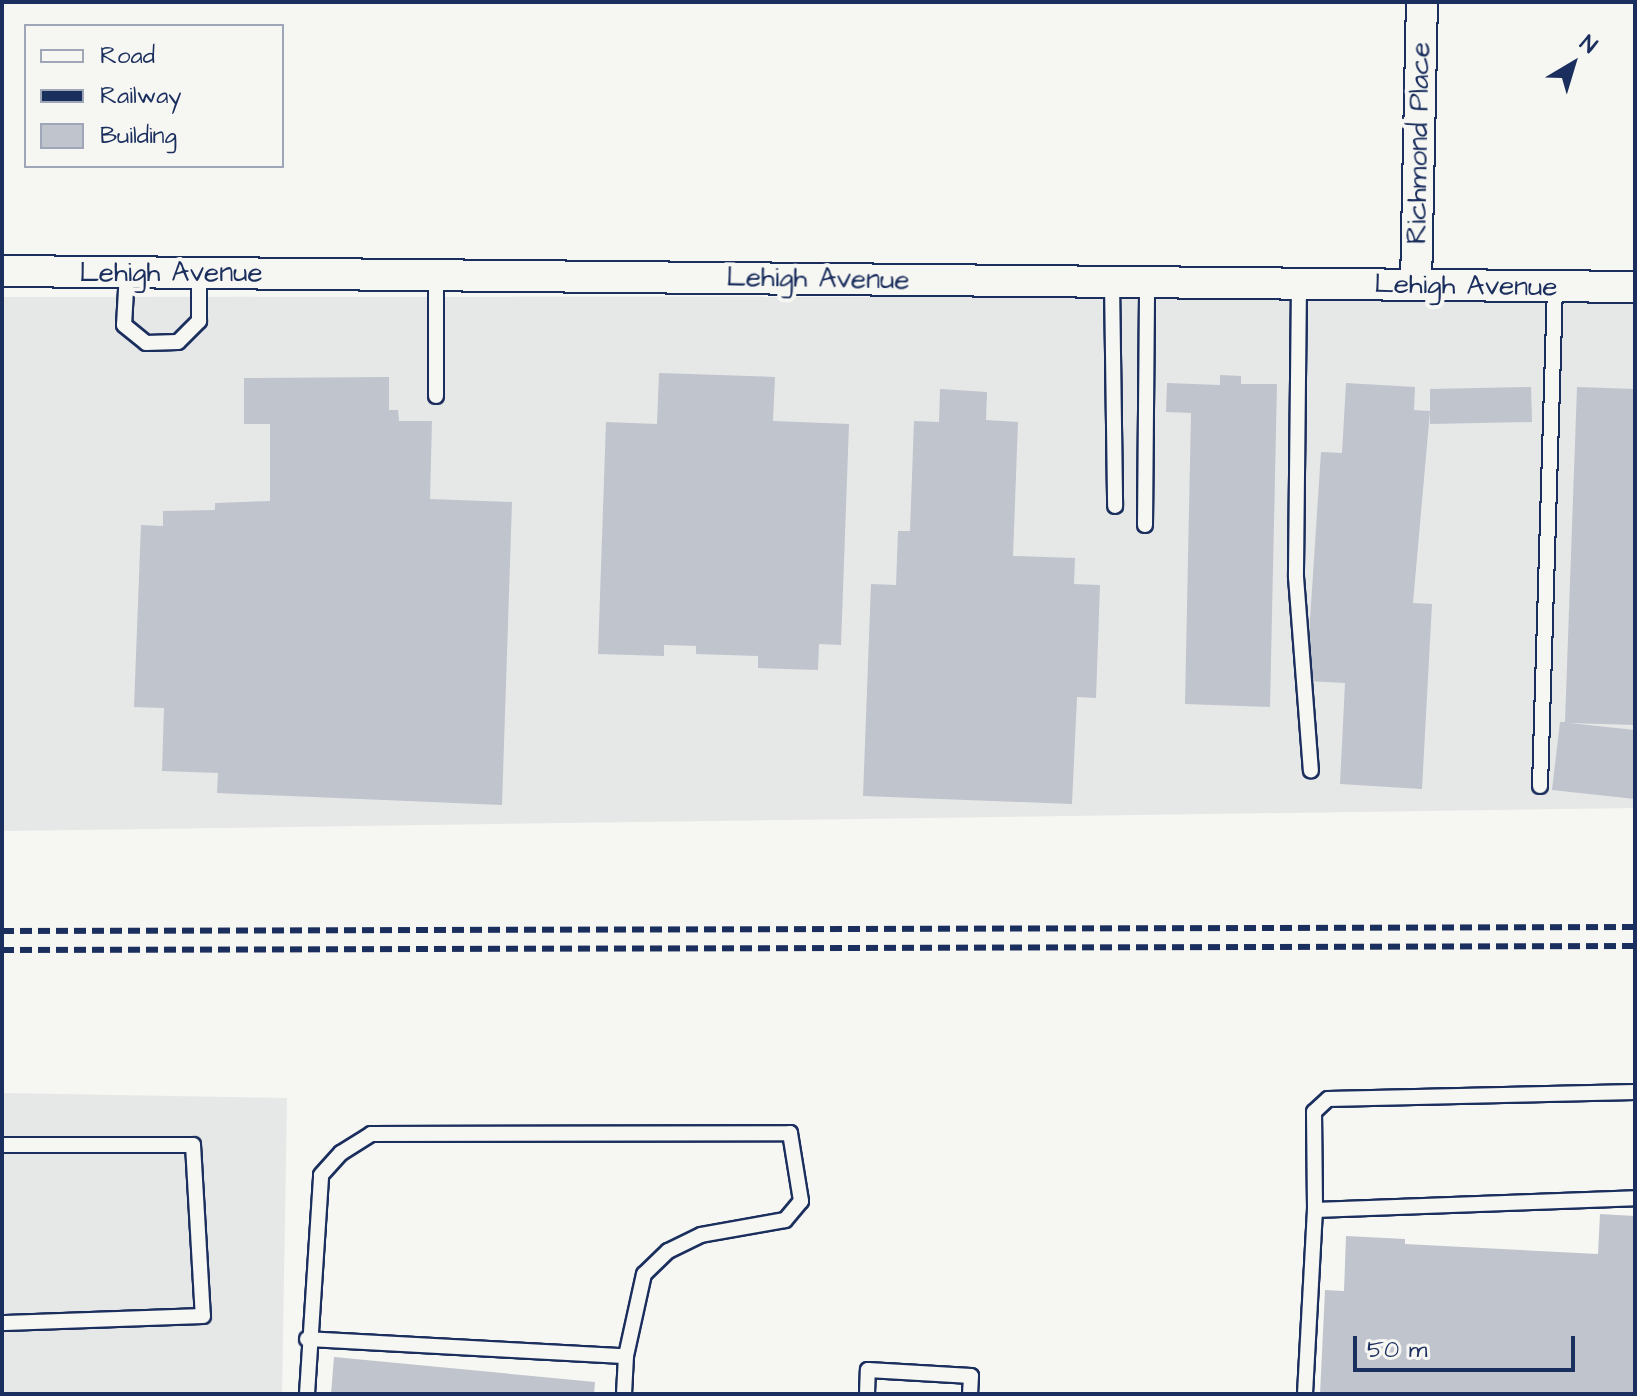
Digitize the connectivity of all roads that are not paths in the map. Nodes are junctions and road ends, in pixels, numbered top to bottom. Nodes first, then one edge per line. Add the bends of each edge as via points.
1 (1422, 2) edge
2 (2, 271) edge
3 (127, 272) junction
4 (199, 272) junction
5 (436, 275) junction
6 (1112, 282) junction
7 (1147, 282) junction
8 (1299, 284) junction
9 (1416, 285) junction
10 (1555, 286) junction
11 (1635, 287) edge
12 (436, 396) dead end
13 (1115, 506) dead end
14 (1145, 525) dead end
15 (1311, 770) dead end
16 (1540, 786) dead end
17 (1635, 1092) edge
18 (2, 1145) edge
19 (1635, 1198) edge
20 (1315, 1210) junction
21 (2, 1323) edge
22 (307, 1339) junction
23 (626, 1356) junction
24 (307, 1394) edge
25 (624, 1394) edge
26 (867, 1394) edge
27 (970, 1394) edge
28 (1305, 1394) edge

1 - 9 street, Richmond Place
2 - 3 street, Lehigh Avenue
3 - 4 street, Lehigh Avenue
3 - 4 lane via 124,325 146,343 178,342 199,321
4 - 5 street, Lehigh Avenue
5 - 6 street, Lehigh Avenue
5 - 12 lane
6 - 7 street, Lehigh Avenue
6 - 13 lane
7 - 8 street, Lehigh Avenue
7 - 14 lane
8 - 9 street, Lehigh Avenue
8 - 15 lane via 1296,577
9 - 10 street, Lehigh Avenue
10 - 11 street, Lehigh Avenue
10 - 16 lane
17 - 20 lane via 1328,1099 1314,1112
18 - 21 lane via 193,1145 203,1316
19 - 20 lane
20 - 28 lane
22 - 23 lane
22 - 23 lane via 321,1175 341,1153 371,1134 790,1133 801,1201 785,1220 701,1235 668,1251 644,1274
22 - 24 lane
23 - 25 lane
26 - 27 lane via 868,1370 971,1376

